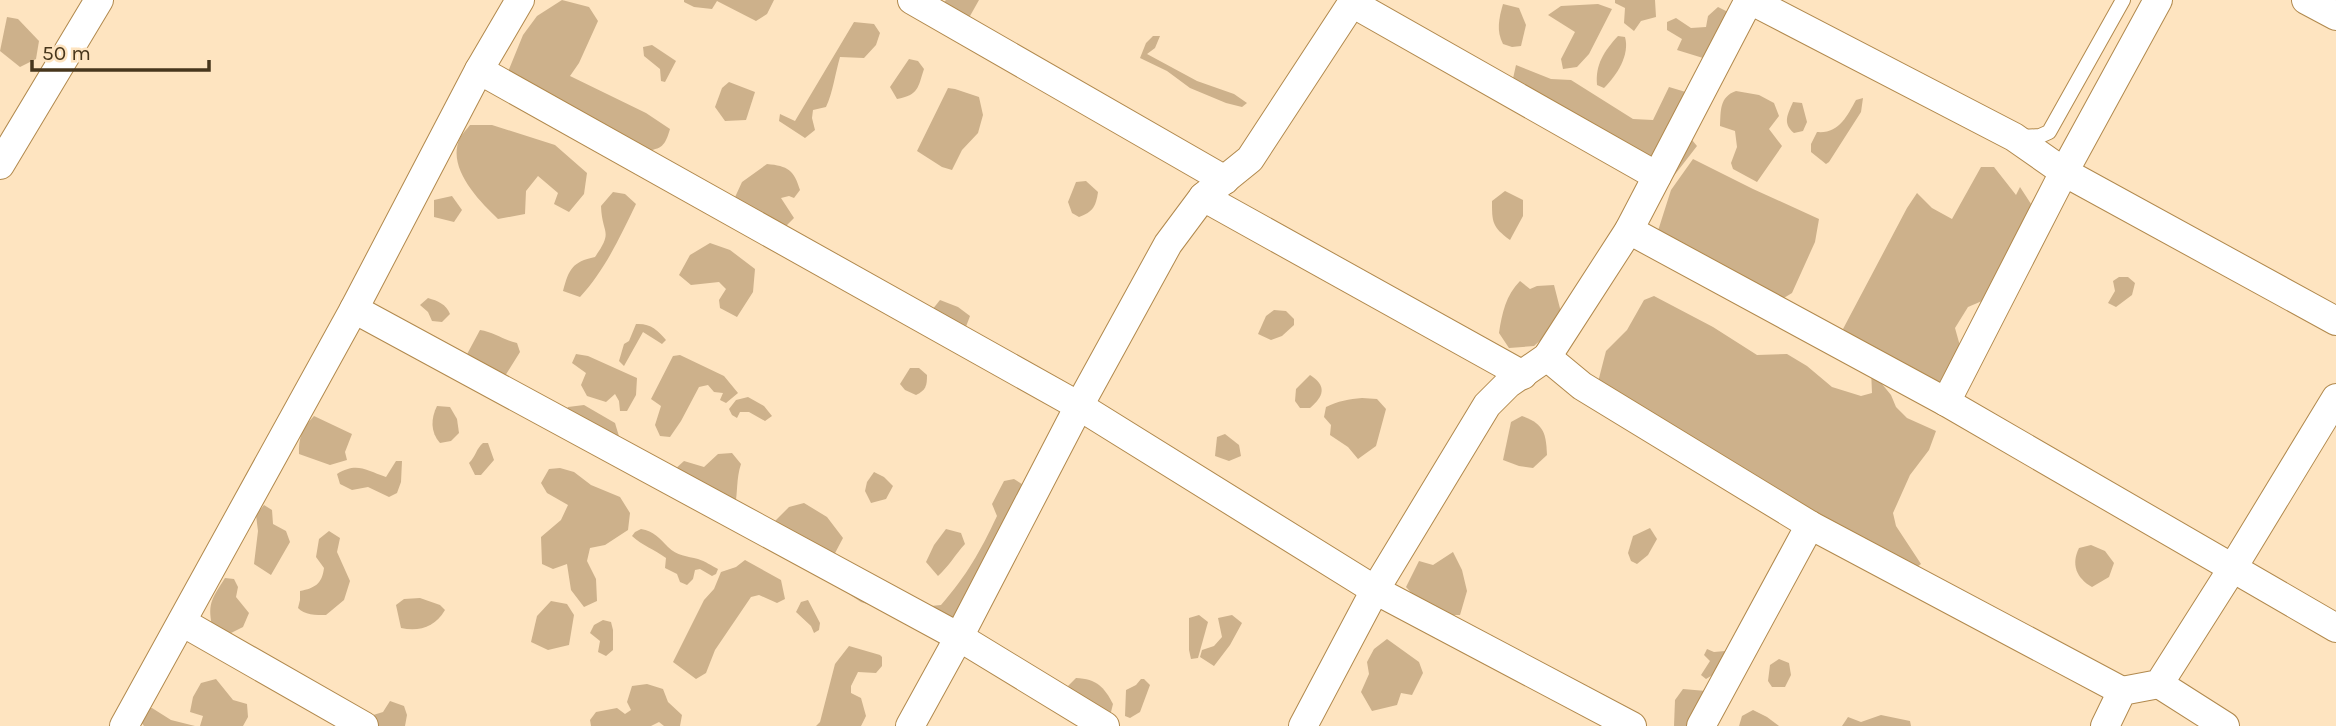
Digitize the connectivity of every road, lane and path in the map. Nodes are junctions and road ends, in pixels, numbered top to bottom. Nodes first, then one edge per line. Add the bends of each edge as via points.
1 (520, 0) edge
2 (912, 0) edge
3 (1749, 0) edge
4 (2123, 0) edge
5 (2158, 0) edge
6 (2306, 0) edge
7 (1353, 1) edge
8 (90, 3) edge
9 (2336, 16) edge
10 (479, 70) junction
11 (2014, 137) junction
12 (0, 165) edge
13 (2064, 172) junction
14 (1657, 176) junction
15 (1225, 180) junction
16 (1203, 197) junction
17 (1629, 230) junction
18 (354, 309) junction
19 (2336, 321) edge
20 (1547, 357) junction
21 (1522, 375) junction
22 (2336, 398) edge
23 (1946, 402) junction
24 (1079, 406) junction
25 (1810, 525) junction
26 (2232, 569) junction
27 (1375, 590) junction
28 (182, 622) junction
29 (2336, 628) edge
30 (959, 637) junction
31 (2159, 684) junction
32 (2122, 691) junction
33 (124, 726) edge
34 (364, 726) edge
35 (910, 726) edge
36 (1105, 726) edge
37 (1303, 726) edge
38 (1632, 726) edge
39 (1701, 726) edge
40 (2105, 726) edge
41 (2225, 726) edge

1 - 10 street
2 - 15 street
3 - 11 street
3 - 14 street
4 - 11 lane via 2049,132
5 - 13 street
6 - 9 street
7 - 14 street
7 - 15 street via 1250,159
8 - 12 street
10 - 18 street
10 - 24 street
11 - 13 street
13 - 19 street
13 - 23 street
14 - 17 street
15 - 16 street
16 - 21 street
16 - 24 street via 1168,244
17 - 20 street
17 - 23 street
18 - 28 street
18 - 30 street
20 - 21 street
20 - 25 street via 1582,386
21 - 27 street via 1486,405
22 - 26 street
23 - 26 street
24 - 27 street
24 - 30 street
25 - 32 street
25 - 39 street
26 - 29 street
26 - 31 street
27 - 37 street
27 - 38 street
28 - 33 street
28 - 34 street
30 - 35 street
30 - 36 street
31 - 32 street
31 - 41 street
32 - 40 street

